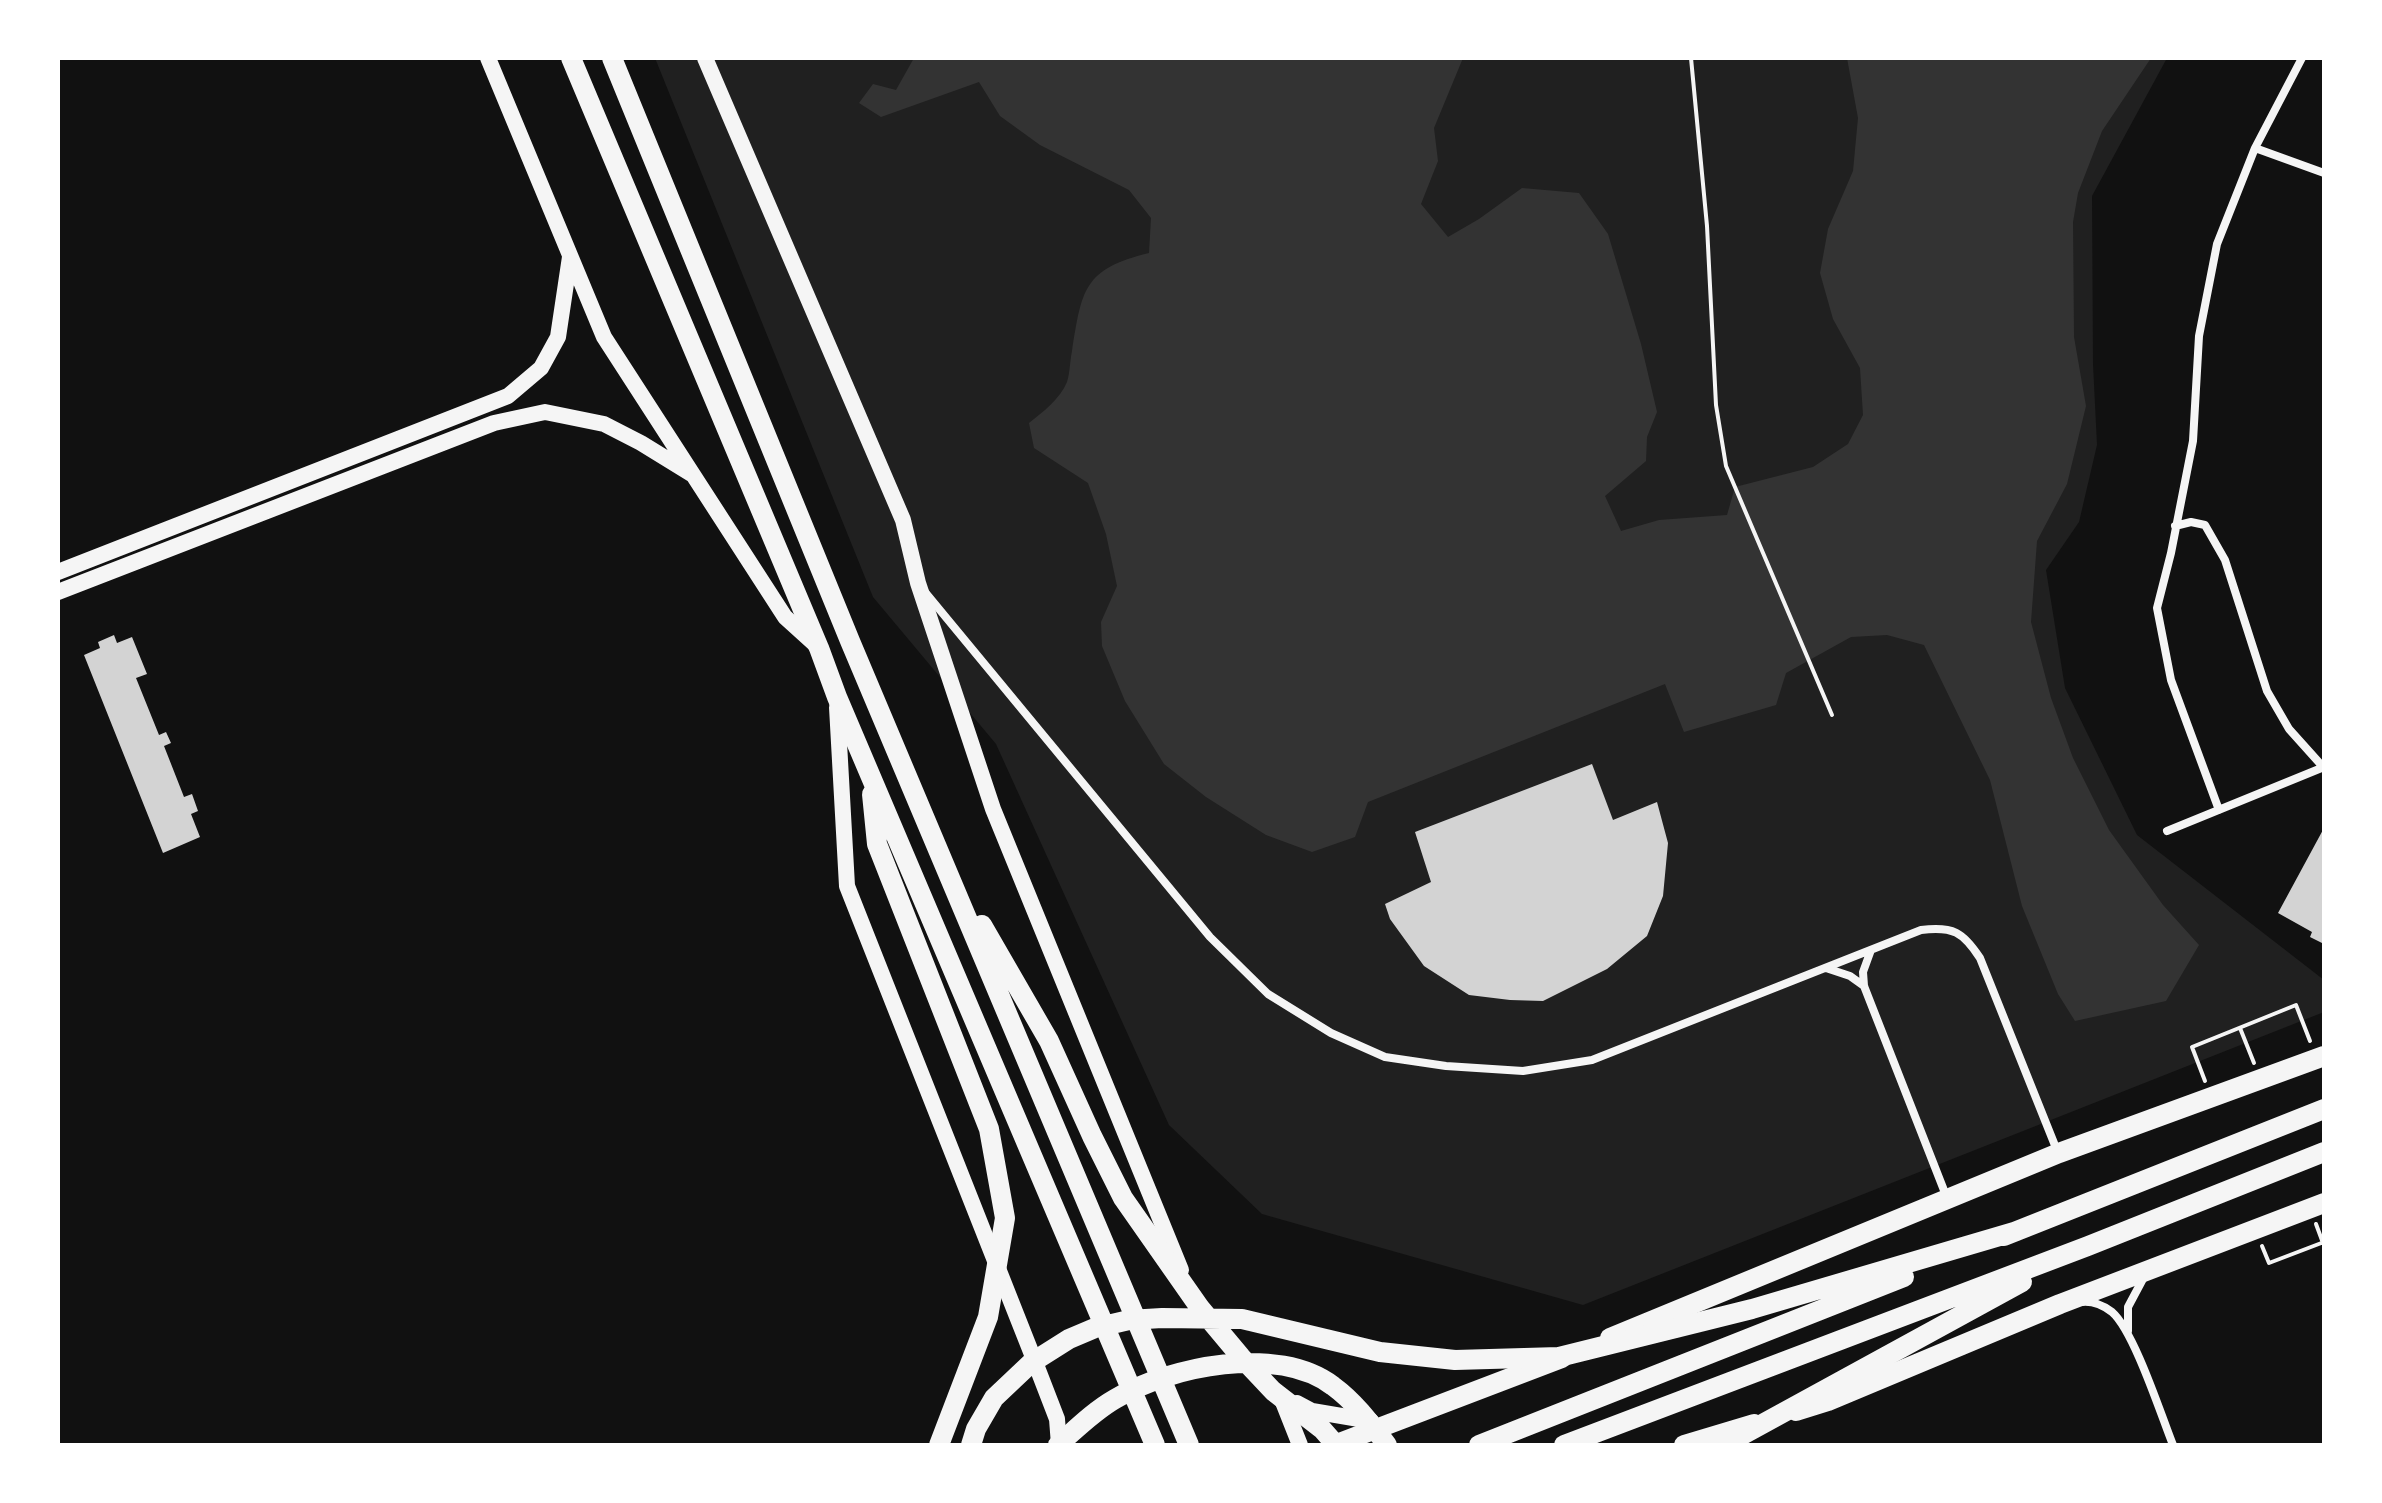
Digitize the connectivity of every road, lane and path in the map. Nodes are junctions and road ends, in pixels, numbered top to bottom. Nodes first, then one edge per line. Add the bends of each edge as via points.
1 (488, 58) edge
2 (571, 58) edge
3 (612, 58) edge
4 (705, 58) edge
5 (1691, 58) edge
6 (2302, 58) edge
7 (2255, 148) junction
8 (2324, 173) edge
9 (570, 256) junction
10 (693, 475) junction
11 (2175, 526) junction
12 (58, 572) edge
13 (918, 583) junction
14 (58, 592) edge
15 (819, 648) junction
16 (837, 697) junction
17 (1832, 715) dead end
18 (2324, 768) edge
19 (870, 774) junction
20 (2219, 810) junction
21 (2167, 831) dead end
22 (937, 845) junction
23 (1871, 950) junction
24 (1826, 968) junction
25 (1864, 986) junction
26 (2320, 1058) edge
27 (2212, 1098) junction
28 (2324, 1109) edge
29 (2324, 1152) edge
30 (2059, 1153) junction
31 (1948, 1199) junction
32 (2324, 1203) edge
33 (2017, 1231) junction
34 (2324, 1242) edge
35 (2088, 1246) junction
36 (2269, 1263) dead end
37 (2154, 1267) junction
38 (2060, 1304) junction
39 (2128, 1332) junction
40 (1278, 1392) junction
41 (1388, 1435) edge
42 (1188, 1444) edge
43 (939, 1445) edge
44 (971, 1445) edge
45 (1058, 1445) edge
46 (1155, 1445) edge
47 (1300, 1445) edge
48 (1335, 1445) edge
49 (1479, 1445) edge
50 (1564, 1445) edge
51 (1684, 1445) edge
52 (1724, 1445) edge
53 (2173, 1445) edge

1 - 9 main road
2 - 15 main road
3 - 22 main road
4 - 13 main road via 903,520
5 - 17 path via 1716,405 1726,466
6 - 7 street
7 - 8 street
7 - 11 street via 2217,244 2199,336 2193,441
9 - 10 main road via 604,337
9 - 12 main road via 558,337 541,368 508,396
10 - 14 main road via 604,424 545,412 494,423
10 - 15 main road via 785,617
11 - 18 street via 2205,525 2225,560 2267,691 2289,729
11 - 20 street via 2157,608 2171,680
13 - 24 street via 1210,937 1268,994 1331,1033 1385,1057 1523,1071 1592,1060
13 - 40 main road via 993,809 1186,1281 1245,1364
15 - 16 main road
16 - 19 main road
16 - 45 main road via 847,886 1057,1419
18 - 20 street
19 - 43 main road via 877,844 989,1129 1005,1218 988,1317
19 - 46 main road
20 - 21 street
22 - 42 main road
22 - 48 main road via 1049,1041 1123,1198 1241,1357
23 - 24 street
23 - 25 street
23 - 30 street via 1939,928 1968,940
24 - 25 street
25 - 31 street
26 - 27 main road
26 - 27 path via 2296,1005 2192,1047
27 - 30 main road
28 - 33 main road
29 - 35 main road
30 - 31 main road
31 - 41 main road via 1534,1369
32 - 37 main road
33 - 44 main road via 1752,1309 1559,1357 1455,1360 1380,1352 1242,1319 1129,1320 1069,1339 1031,1363 994,1398
33 - 49 main road
34 - 36 path
35 - 50 main road
35 - 52 main road
37 - 38 main road
37 - 39 street via 2128,1307
38 - 39 street via 2101,1306
38 - 51 main road via 1828,1401
39 - 53 street
40 - 41 main road via 1312,1411
40 - 47 main road
41 - 45 main road via 1331,1384 1293,1368 1220,1364 1151,1380 1115,1399
41 - 48 main road

